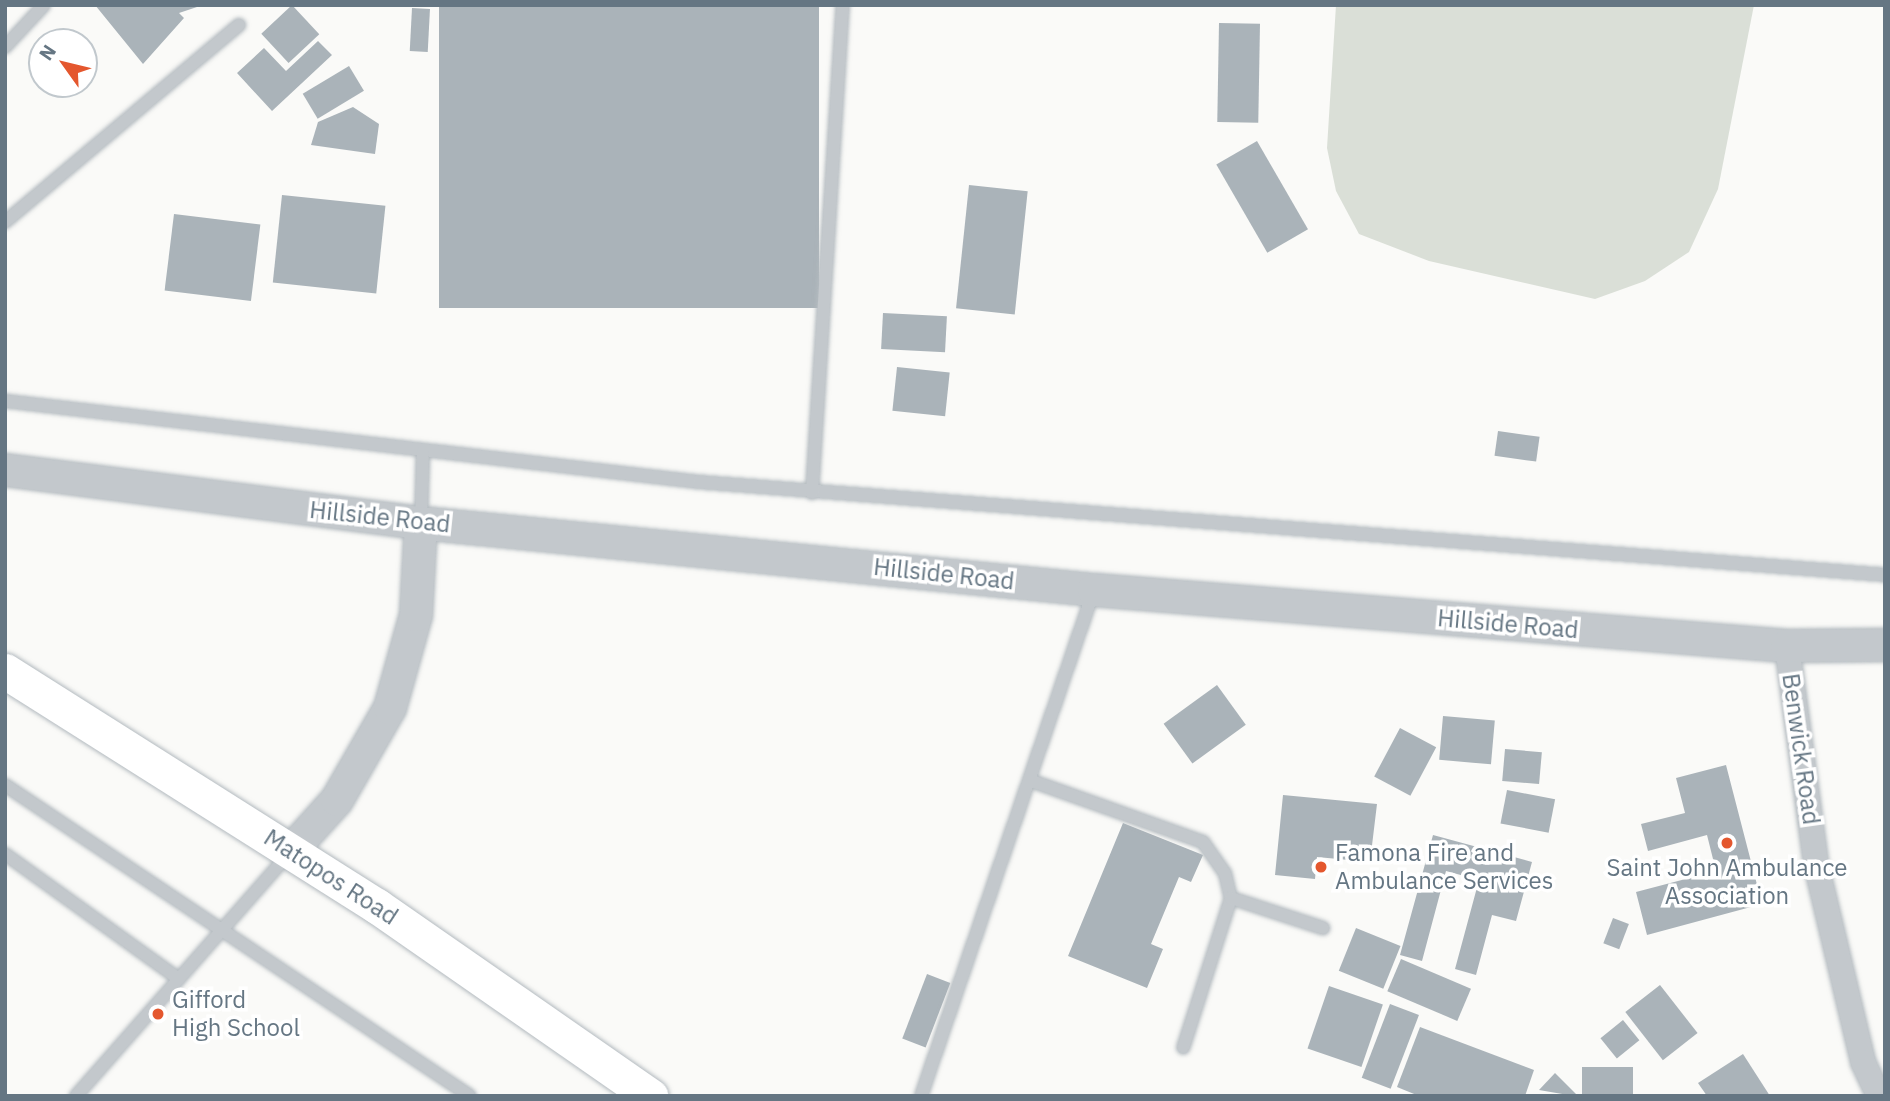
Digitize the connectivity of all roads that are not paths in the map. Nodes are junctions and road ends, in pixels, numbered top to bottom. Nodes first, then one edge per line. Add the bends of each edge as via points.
1 (44, 5) edge
2 (843, 5) edge
3 (239, 25) dead end
4 (5, 47) edge
5 (5, 222) edge
6 (5, 401) edge
7 (424, 452) junction
8 (5, 470) edge
9 (812, 492) junction
10 (421, 523) junction
11 (1885, 575) edge
12 (1094, 590) junction
13 (1885, 645) edge
14 (1787, 646) junction
15 (5, 671) edge
16 (1029, 780) junction
17 (5, 785) edge
18 (292, 850) junction
19 (5, 854) edge
20 (1231, 898) junction
21 (1323, 928) dead end
22 (223, 929) junction
23 (179, 979) junction
24 (1183, 1048) dead end
25 (76, 1096) edge
26 (470, 1096) edge
27 (650, 1096) edge
28 (921, 1096) edge
29 (1879, 1096) edge

1 - 4 lane
2 - 9 lane
3 - 5 lane
6 - 7 lane
7 - 9 lane
7 - 10 lane
8 - 10 street, Hillside Road
9 - 11 lane
10 - 12 street, Hillside Road
10 - 18 street via 416,615 390,708 337,800
12 - 14 street, Hillside Road
12 - 16 lane
13 - 14 street, Hillside Road
14 - 29 street, Benwick Road via 1816,864 1863,1062
15 - 18 main road, Matopos Road
16 - 20 lane via 1203,842 1225,873
16 - 28 lane
17 - 22 lane
18 - 22 lane
18 - 27 main road, Matopos Road
19 - 23 lane
20 - 21 lane
20 - 24 lane
22 - 23 lane
22 - 26 lane
23 - 25 lane

